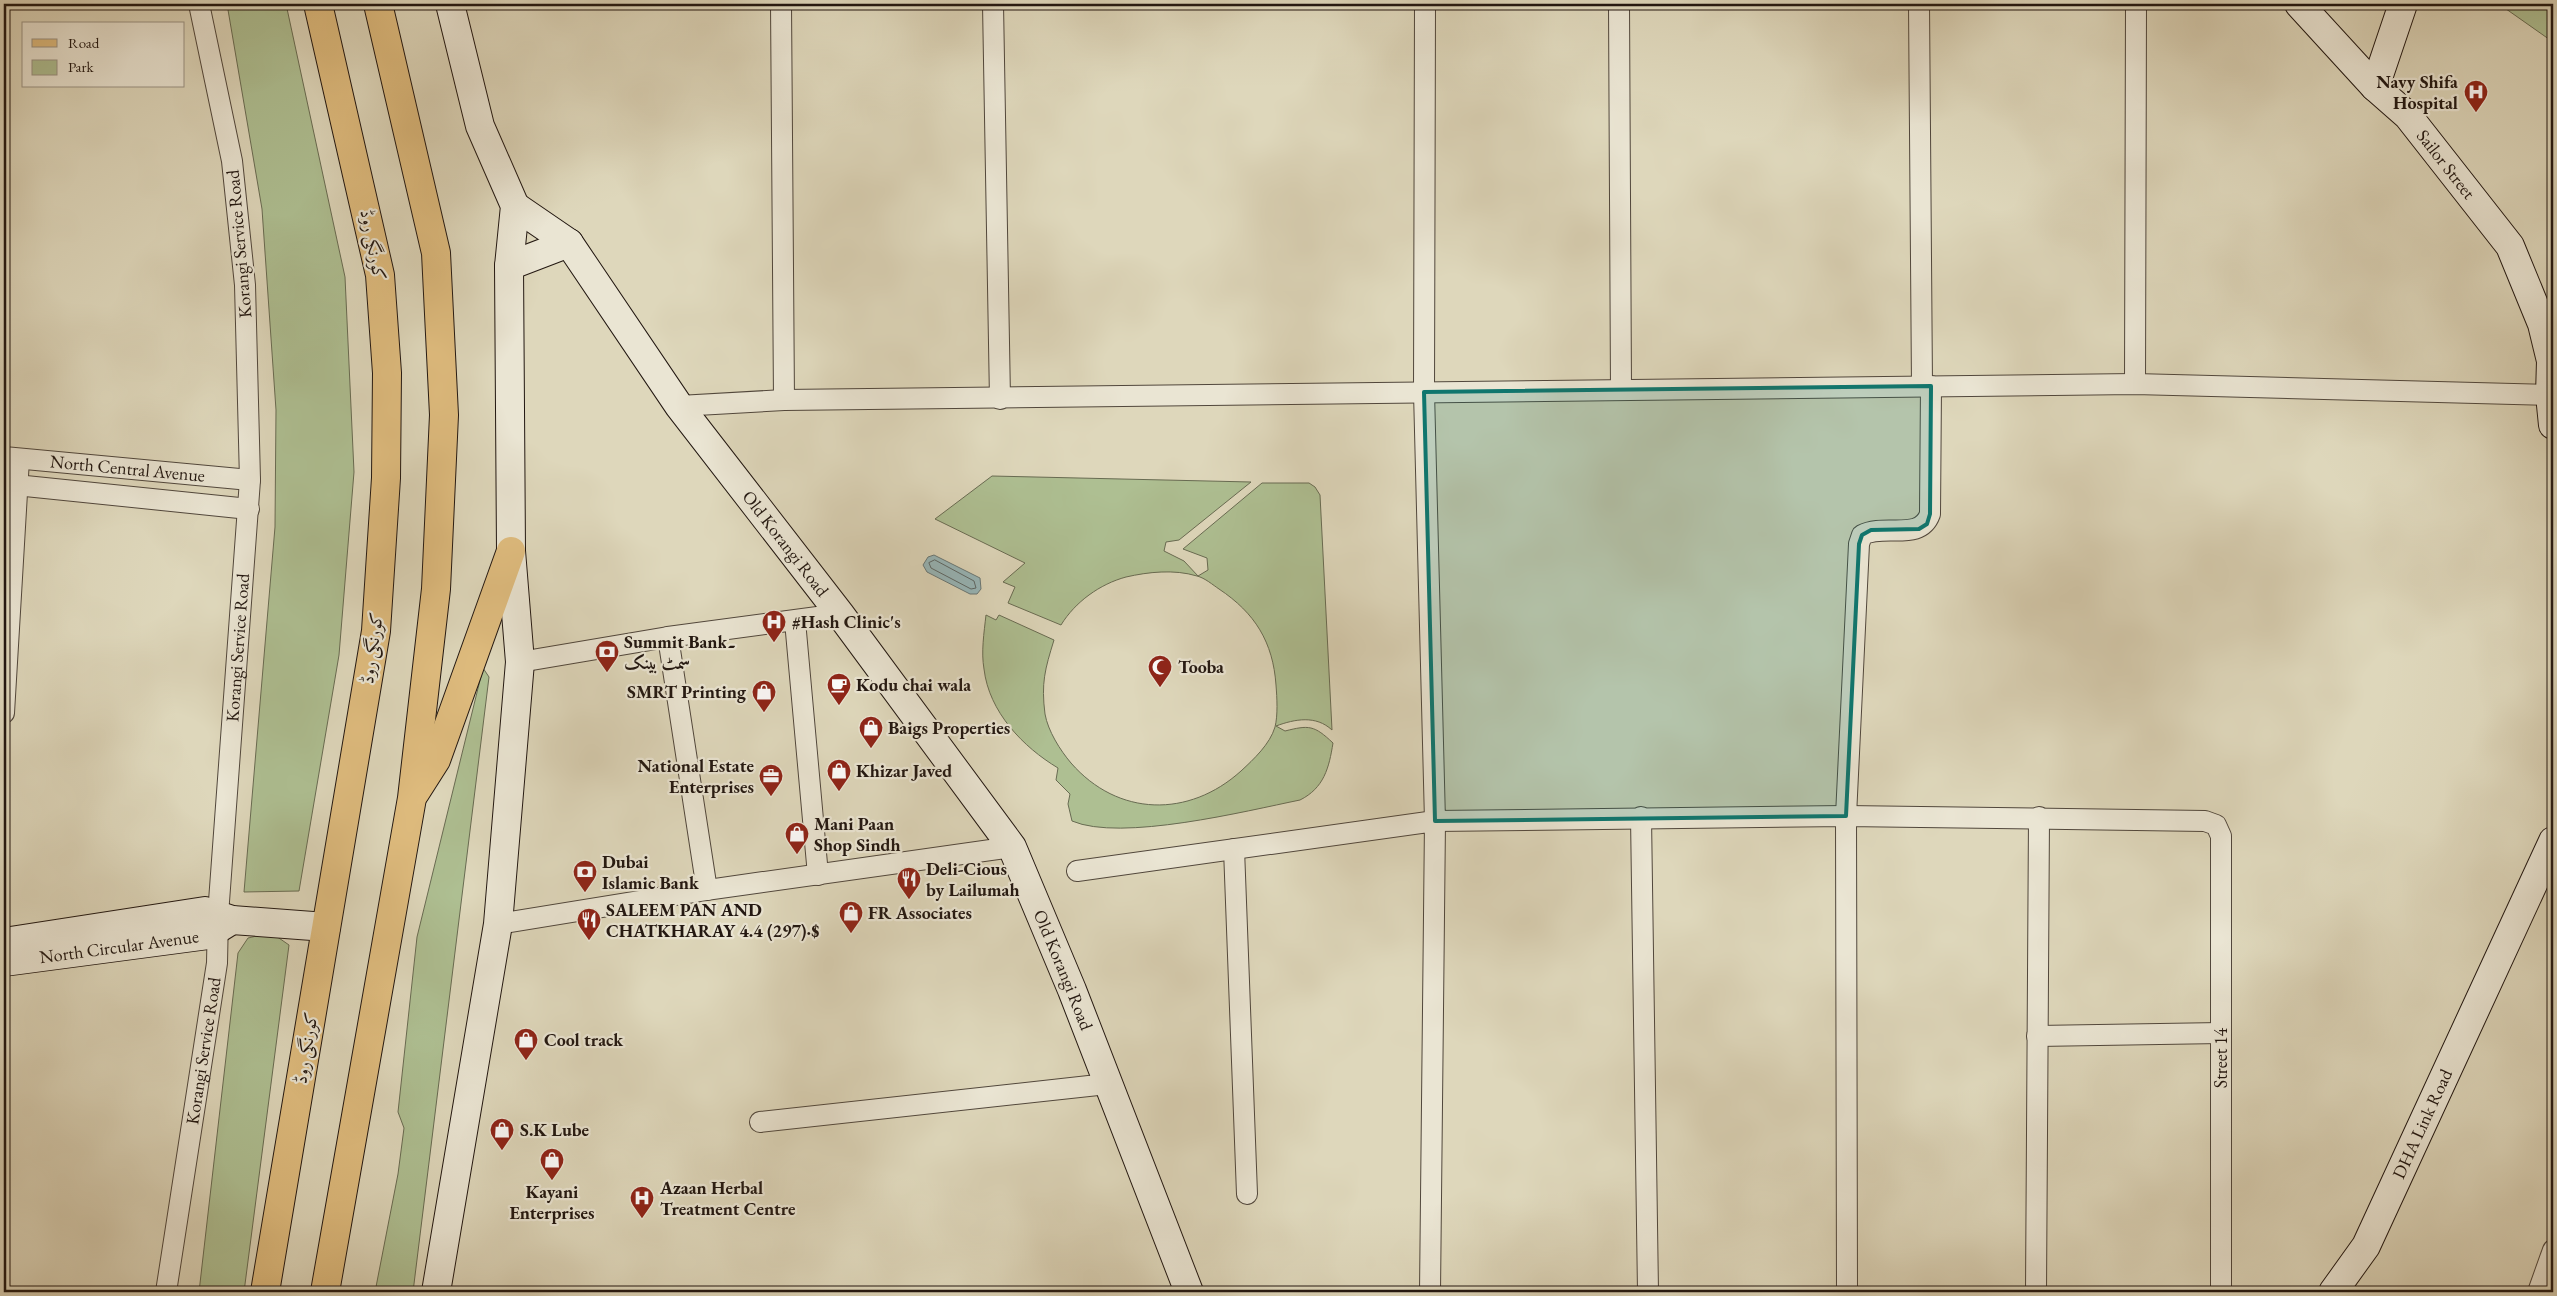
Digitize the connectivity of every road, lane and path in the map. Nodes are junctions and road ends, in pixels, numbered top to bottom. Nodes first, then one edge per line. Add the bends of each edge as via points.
1 (199, 4) edge
2 (318, 4) edge
3 (378, 4) edge
4 (450, 4) edge
5 (782, 4) edge
6 (993, 4) edge
7 (1424, 4) edge
8 (1619, 4) edge
9 (1919, 4) edge
10 (2136, 4) edge
11 (2299, 4) edge
12 (2403, 4) edge
13 (2375, 87) junction
14 (515, 206) junction
15 (570, 243) junction
16 (509, 266) junction
17 (2552, 363) edge
18 (2135, 384) junction
19 (1926, 386) junction
20 (1621, 390) junction
21 (1424, 392) junction
22 (2550, 395) junction
23 (1000, 399) junction
24 (784, 400) junction
25 (679, 406) junction
26 (2553, 425) edge
27 (11, 458) edge
28 (250, 480) junction
29 (11, 484) edge
30 (249, 509) junction
31 (511, 551) junction
32 (840, 614) junction
33 (795, 621) junction
34 (668, 637) junction
35 (520, 662) junction
36 (4, 713) edge
37 (412, 798) junction
38 (1846, 816) junction
39 (1641, 817) junction
40 (2039, 817) junction
41 (1435, 821) junction
42 (1012, 847) junction
43 (1234, 849) junction
44 (2551, 852) edge
45 (1076, 871) dead end
46 (818, 875) junction
47 (707, 890) junction
48 (223, 921) junction
49 (498, 924) junction
50 (326, 927) junction
51 (4, 942) edge
52 (4, 962) edge
53 (2221, 1034) junction
54 (2037, 1036) junction
55 (1107, 1084) junction
56 (760, 1122) dead end
57 (1247, 1194) dead end
58 (2553, 1250) edge
59 (166, 1292) edge
60 (265, 1292) edge
61 (325, 1292) edge
62 (436, 1292) edge
63 (1189, 1292) edge
64 (1430, 1292) edge
65 (1648, 1292) edge
66 (1847, 1292) edge
67 (2036, 1292) edge
68 (2220, 1292) edge
69 (2333, 1292) edge
70 (2538, 1292) edge

1 - 28 street, Korangi Service Road via 232,161 245,285
2 - 50 main road, کورنگی روڈ via 380,275 387,373 386,478 376,631
3 - 37 main road via 436,253 444,415 436,589
4 - 14 street via 480,126
5 - 24 street
6 - 23 street
7 - 21 street
8 - 20 street
9 - 19 street
10 - 18 street
11 - 13 street, Sailor Street
12 - 13 street
13 - 17 street, Sailor Street via 2408,116 2510,246 2542,324
14 - 15 street, Old Korangi Road
14 - 16 street
15 - 16 street
15 - 25 street, Old Korangi Road
16 - 31 street
17 - 22 street, Sailor Street
18 - 19 street
18 - 22 street
19 - 20 street
19 - 38 street via 1930,514 1927,524 1919,529 1871,530 1862,535 1859,544
20 - 21 street
21 - 23 street
21 - 41 street
22 - 26 street, Sailor Street
23 - 24 street
24 - 25 street
25 - 32 street, Old Korangi Road
27 - 28 street, North Central Avenue
27 - 29 street
28 - 30 street, Korangi Service Road
29 - 30 street, North Central Avenue
29 - 36 street
30 - 48 street, Korangi Service Road
31 - 35 street
31 - 37 main road via 436,760
32 - 33 street
32 - 42 street, Old Korangi Road
33 - 34 street
33 - 46 street
34 - 35 street
34 - 47 street
35 - 49 street
37 - 61 main road
38 - 39 street
38 - 40 street
38 - 66 street
39 - 41 street
39 - 65 street
40 - 53 street, Street 14 via 2204,821 2216,826 2221,836
40 - 54 street
41 - 43 street
41 - 64 street
42 - 46 street
42 - 55 street, Old Korangi Road
43 - 45 street
43 - 57 street
44 - 69 street, DHA Link Road via 2366,1246
46 - 47 street
47 - 49 street
48 - 50 street, North Circular Avenue
48 - 51 street, North Circular Avenue via 205,911
48 - 52 street, North Circular Avenue via 208,935
48 - 59 street, Korangi Service Road
49 - 62 street
50 - 60 main road, کورنگی روڈ
53 - 54 street
53 - 68 street, Street 14
54 - 67 street
55 - 56 street
55 - 63 street, Old Korangi Road
58 - 70 street

